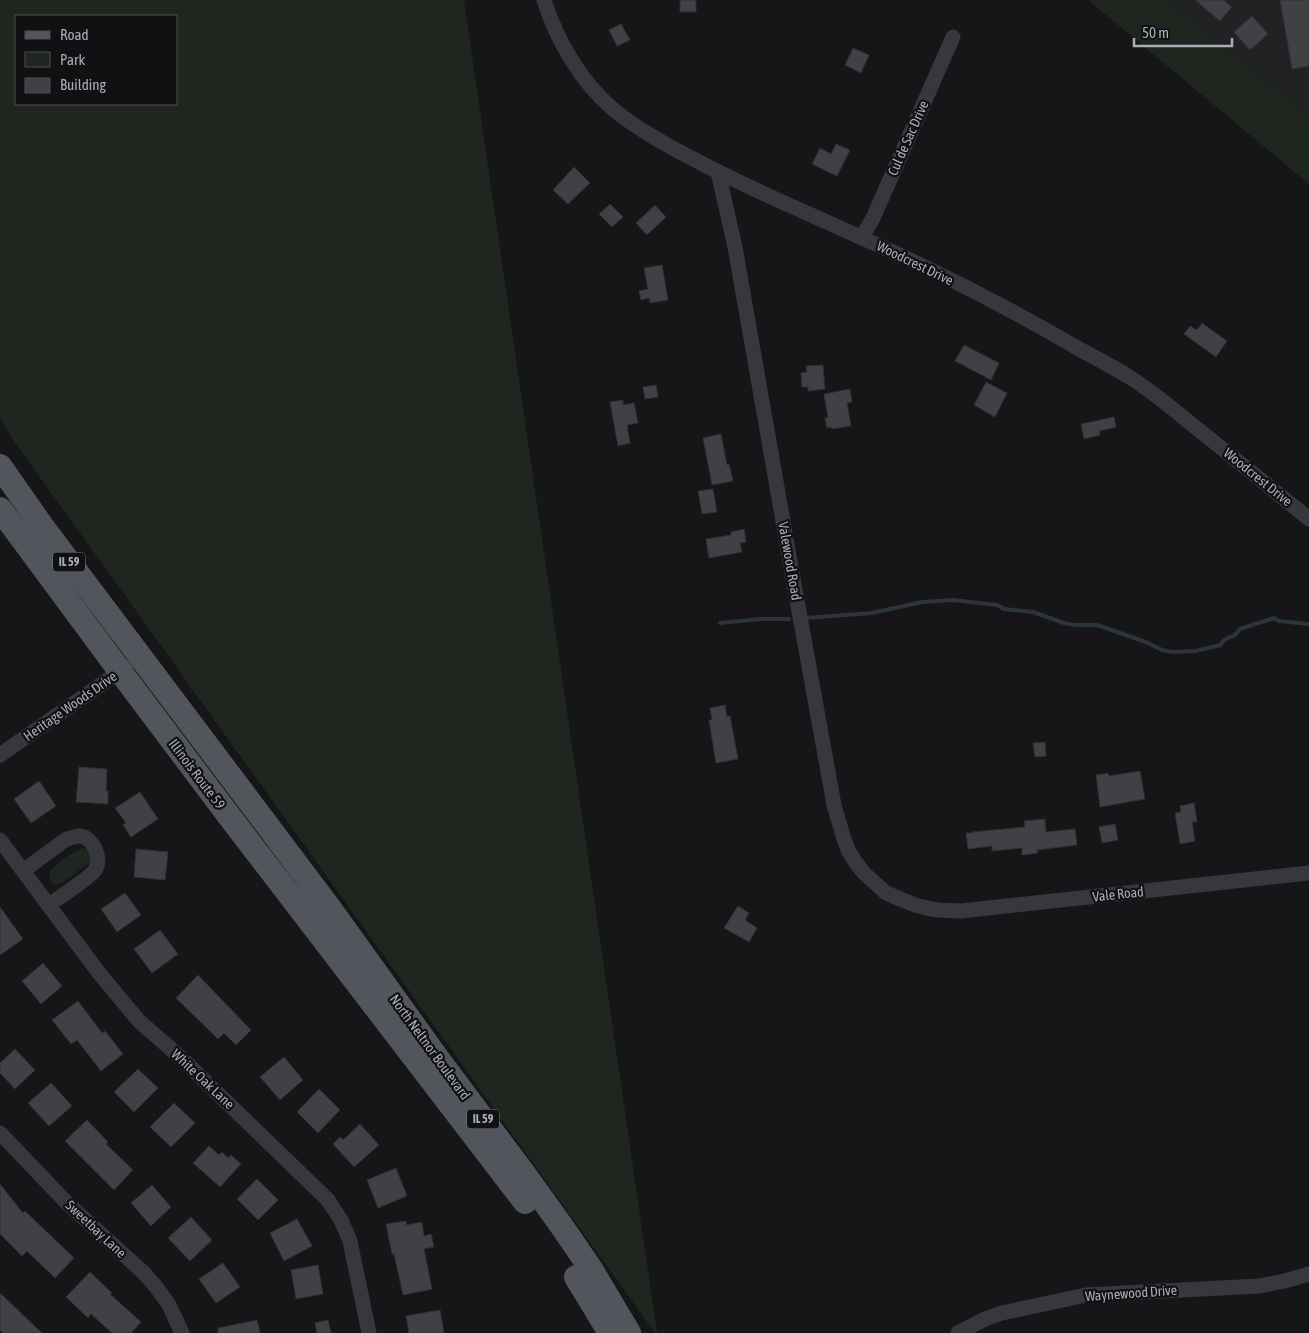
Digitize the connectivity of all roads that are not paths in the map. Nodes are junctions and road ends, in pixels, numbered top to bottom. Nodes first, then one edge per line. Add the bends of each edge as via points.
1 (544, 0) edge
2 (953, 37) dead end
3 (718, 172) junction
4 (862, 237) junction
5 (0, 466) edge
6 (0, 510) edge
7 (1309, 519) edge
8 (140, 656) junction
9 (120, 672) junction
10 (0, 755) edge
11 (0, 840) edge
12 (23, 870) junction
13 (1309, 872) edge
14 (49, 905) junction
15 (927, 908) joint
16 (330, 910) joint
17 (397, 1035) joint
18 (0, 1133) edge
19 (1309, 1274) edge
20 (182, 1333) edge
21 (369, 1333) edge
22 (610, 1333) edge
23 (628, 1333) edge
24 (958, 1333) edge

1 - 3 street, Woodcrest Drive via 563,46 578,70 608,104 645,132
2 - 4 street, Cul de Sac Drive
3 - 4 street, Woodcrest Drive
3 - 15 street, Valewood Road via 736,247 834,805 848,850 864,873 886,893
4 - 7 street, Woodcrest Drive via 1001,306 1132,379
5 - 8 main road, Illinois Route 59 / IL 59
6 - 9 main road, Illinois Route 59 / IL 59
8 - 9 street, Heritage Woods Drive
8 - 16 main road, Illinois Route 59 / IL 59
9 - 10 street, Heritage Woods Drive
9 - 17 main road, Illinois Route 59 / IL 59
11 - 12 street, White Oak Lane
12 - 14 street, White Oak Lane
12 - 14 street via 72,837 89,840 96,848 95,870
13 - 15 street, Vale Road via 961,911
14 - 21 street, White Oak Lane via 139,1021 328,1200 350,1241
16 - 23 main road, North Neltnor Boulevard / IL 59 via 563,1228
17 - 22 main road, North Neltnor Boulevard / IL 59 via 528,1206
18 - 20 street, Sweetbay Lane via 66,1202 144,1273 169,1305
19 - 24 street, Waynewood Drive via 1259,1286 1086,1295 1002,1313

